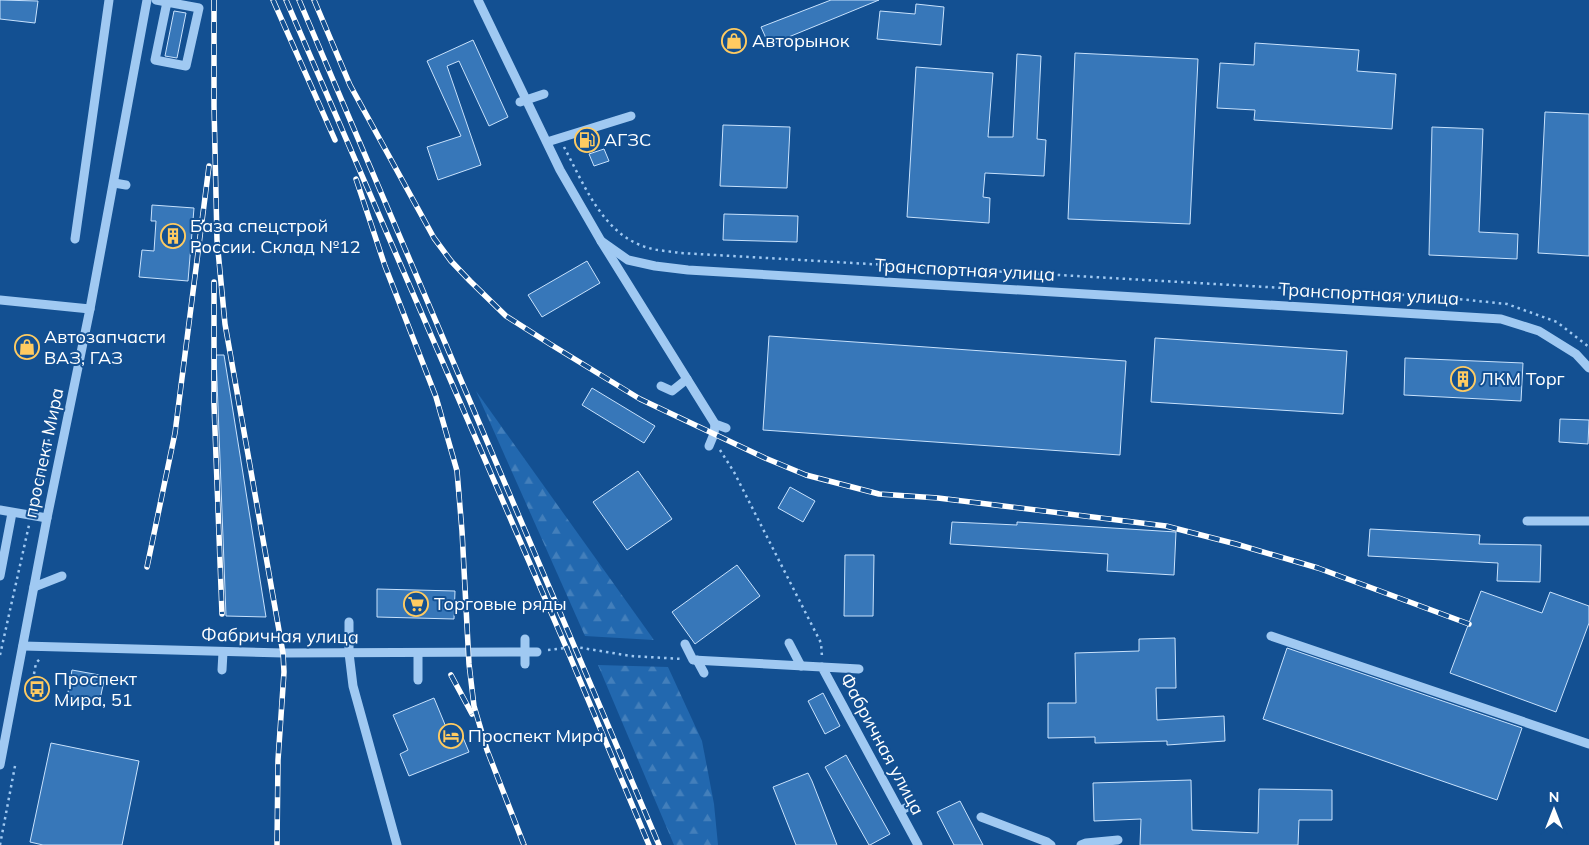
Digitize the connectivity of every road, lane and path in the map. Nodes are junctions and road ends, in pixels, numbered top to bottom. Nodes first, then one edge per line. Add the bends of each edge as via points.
1 (109, 0) edge
2 (147, 0) edge
3 (156, 0) edge
4 (478, 0) edge
5 (167, 2) junction
6 (544, 94) dead end
7 (523, 101) junction
8 (631, 116) dead end
9 (559, 138) junction
10 (547, 142) junction
11 (114, 183) junction
12 (126, 186) dead end
13 (75, 239) dead end
14 (601, 242) junction
15 (0, 300) edge
16 (90, 309) junction
17 (1589, 347) edge
18 (1589, 368) edge
19 (687, 379) junction
20 (62, 384) dead end
21 (661, 386) dead end
22 (715, 424) junction
23 (726, 428) dead end
24 (710, 445) joint
25 (0, 510) edge
26 (12, 513) junction
27 (31, 516) junction
28 (47, 518) junction
29 (1527, 521) dead end
30 (1589, 521) edge
31 (0, 576) edge
32 (62, 576) dead end
33 (34, 587) junction
34 (349, 622) dead end
35 (1271, 636) dead end
36 (525, 639) dead end
37 (789, 643) dead end
38 (685, 644) dead end
39 (23, 646) junction
40 (223, 652) junction
41 (525, 652) junction
42 (537, 652) joint
43 (348, 653) junction
44 (418, 653) junction
45 (0, 655) edge
46 (695, 660) junction
47 (525, 664) dead end
48 (801, 666) junction
49 (822, 667) junction
50 (859, 669) dead end
51 (222, 670) dead end
52 (704, 673) dead end
53 (418, 680) dead end
54 (1589, 744) edge
55 (0, 765) edge
56 (15, 766) dead end
57 (911, 805) dead end
58 (900, 810) junction
59 (980, 817) dead end
60 (1118, 840) dead end
61 (0, 845) edge
62 (397, 845) edge
63 (918, 845) edge
64 (1051, 845) edge
65 (1081, 845) edge

1 - 13 street
2 - 11 street, проспект Мира
3 - 5 street
4 - 7 street, Транспортная улица
5 - 5 street via 198,8 186,66 155,60
6 - 7 street
7 - 10 street, Транспортная улица
8 - 9 street
9 - 10 street
9 - 17 path via 609,224 626,238 648,248 680,253 1507,304 1557,322
10 - 14 street, Транспортная улица
11 - 12 street
11 - 16 street, проспект Мира
14 - 18 street, Транспортная улица via 628,260 688,270 1502,319 1539,331 1576,354
14 - 19 street
15 - 16 street
16 - 28 street, проспект Мира
19 - 21 street via 672,391
19 - 22 street
20 - 27 path
22 - 23 street
22 - 24 street
24 - 49 path via 720,450 734,472 821,644
25 - 26 street
26 - 27 street
26 - 31 street
27 - 28 street
27 - 45 path
28 - 33 street, проспект Мира
29 - 30 street
32 - 33 street
33 - 39 street, проспект Мира
34 - 43 street
35 - 54 street
36 - 41 street
37 - 48 street
38 - 46 street
39 - 40 street, Фабричная улица
39 - 55 street, проспект Мира
40 - 43 street, Фабричная улица
40 - 51 street
41 - 42 street, Фабричная улица
41 - 44 street, Фабричная улица
41 - 47 street
42 - 46 path via 576,647 632,656
43 - 44 street, Фабричная улица
43 - 62 street via 353,686
44 - 53 street
46 - 48 street, Фабричная улица
46 - 52 street
48 - 49 street, Фабричная улица
49 - 50 street
49 - 58 street, Фабричная улица
56 - 61 path
57 - 58 street
58 - 63 street, Фабричная улица
59 - 64 street
60 - 65 street

